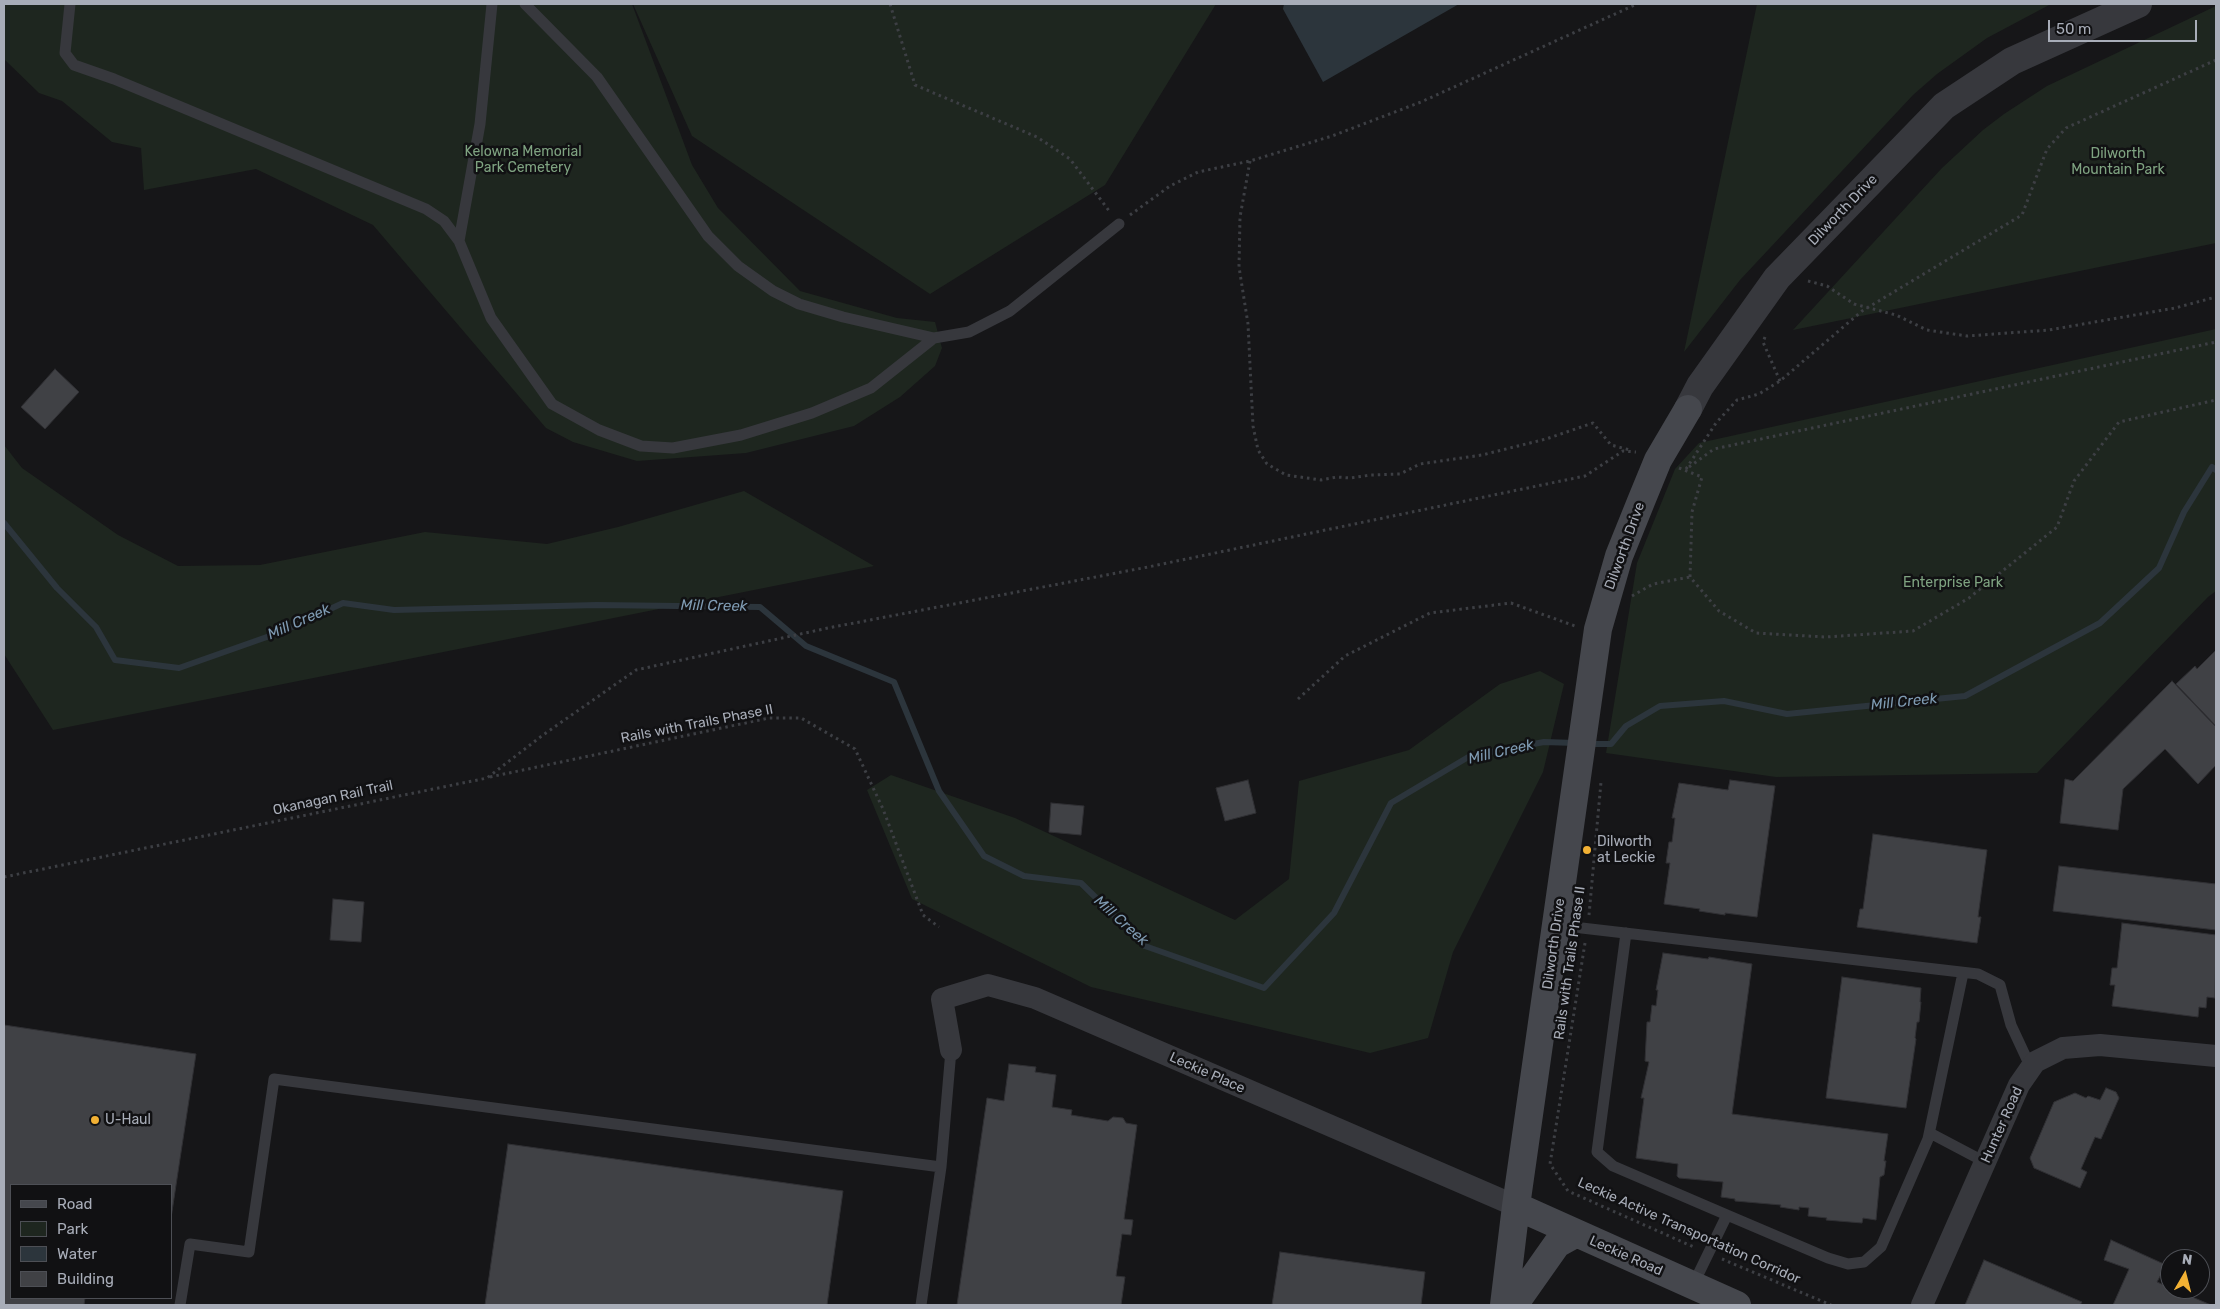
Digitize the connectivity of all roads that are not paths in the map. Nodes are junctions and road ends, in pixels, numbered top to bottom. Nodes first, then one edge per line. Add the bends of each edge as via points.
1 (70, 4) edge
2 (492, 4) edge
3 (525, 4) edge
4 (2138, 4) edge
5 (1119, 224) road end
6 (459, 241) junction
7 (934, 338) junction
8 (1688, 409) joint
9 (1556, 924) junction
10 (1626, 933) junction
11 (1963, 973) junction
12 (951, 1050) joint
13 (2216, 1056) edge
14 (2031, 1068) junction
15 (1930, 1133) junction
16 (1985, 1162) junction
17 (941, 1168) junction
18 (1516, 1206) junction
19 (1727, 1215) junction
20 (1576, 1234) junction
21 (1693, 1286) junction
22 (180, 1305) edge
23 (921, 1305) edge
24 (1504, 1305) edge
25 (1514, 1305) edge
26 (1737, 1305) edge
27 (1922, 1305) edge

1 - 6 lane via 65,53 74,65 426,209 444,221
2 - 6 lane via 480,124
3 - 7 lane via 597,77 708,236 738,266 773,291 799,304
4 - 8 street, Dilworth Drive via 2012,61 1944,106 1777,278 1700,386
5 - 7 lane via 1010,311 969,332
6 - 7 lane via 492,318 552,404 599,430 641,446 674,448 741,435 812,413 871,388
8 - 9 main road, Dilworth Drive via 1658,460 1642,499 1619,556 1598,630
9 - 10 lane
9 - 18 main road, Dilworth Drive
10 - 11 lane
10 - 19 lane via 1597,1152 1613,1166
11 - 14 lane via 1978,974 2000,985 2011,1025
11 - 15 lane
12 - 17 lane
12 - 18 street, Leckie Place via 942,999 988,984 1034,998
13 - 14 street, Hunter Road via 2100,1046 2063,1048 2035,1062
14 - 16 street, Hunter Road via 2019,1085
15 - 16 lane
15 - 19 lane via 1881,1247 1864,1262 1848,1264 1828,1258
16 - 27 street, Hunter Road
17 - 22 lane via 274,1079 248,1252 190,1244
17 - 23 lane
18 - 20 main road, Leckie Road
18 - 24 main road, Dilworth Drive
19 - 21 lane
20 - 21 main road, Leckie Road
20 - 25 main road via 1557,1244
21 - 26 main road, Leckie Road

